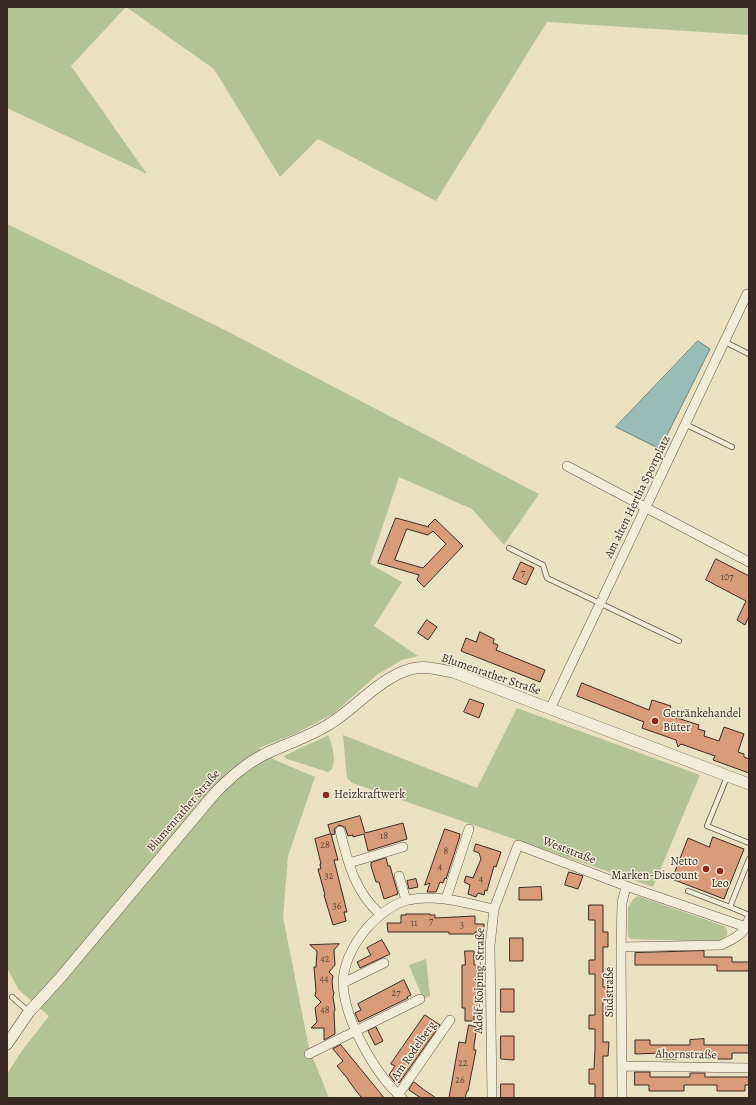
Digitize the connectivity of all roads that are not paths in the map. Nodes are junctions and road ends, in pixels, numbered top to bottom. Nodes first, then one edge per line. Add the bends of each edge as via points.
1 (747, 294) dead end
2 (725, 342) junction
3 (749, 354) edge
4 (685, 424) junction
5 (732, 447) dead end
6 (567, 466) dead end
7 (646, 507) junction
8 (509, 548) dead end
9 (749, 562) edge
10 (600, 603) junction
11 (679, 641) dead end
12 (550, 709) junction
13 (727, 776) junction
14 (749, 784) edge
15 (469, 829) dead end
16 (340, 831) dead end
17 (749, 843) edge
18 (518, 845) joint
19 (403, 847) dead end
20 (749, 859) edge
21 (349, 863) junction
22 (399, 876) dead end
23 (626, 886) junction
24 (688, 890) dead end
25 (446, 899) junction
26 (406, 900) junction
27 (730, 907) junction
28 (494, 909) junction
29 (380, 914) junction
30 (749, 915) edge
31 (748, 925) edge
32 (621, 947) junction
33 (384, 963) dead end
34 (343, 983) junction
35 (12, 997) dead end
36 (420, 999) dead end
37 (29, 1012) junction
38 (450, 1020) dead end
39 (356, 1032) junction
40 (7, 1044) edge
41 (309, 1054) dead end
42 (622, 1066) junction
43 (749, 1068) edge
44 (400, 1096) edge
45 (492, 1098) edge
46 (622, 1098) edge

1 - 2 street, Am alten Hertha Sportplatz
2 - 3 lane
2 - 4 street, Am alten Hertha Sportplatz
4 - 5 lane
4 - 7 street, Am alten Hertha Sportplatz
6 - 7 street
7 - 9 street
7 - 10 street, Am alten Hertha Sportplatz
8 - 10 lane via 543,564 547,578
10 - 11 lane
10 - 12 street, Am alten Hertha Sportplatz
12 - 13 street, Blumenrather Straße
12 - 37 street, Blumenrather Straße via 453,672 430,667 412,668 387,679 333,723 314,734 263,755 228,779
13 - 14 street, Blumenrather Straße
13 - 17 lane via 707,826
15 - 25 street
16 - 21 street
18 - 23 street, Weststraße
18 - 28 street, Adolf-Kolping-Straße
19 - 21 street
20 - 27 lane
21 - 29 street via 355,882
22 - 26 street
23 - 31 street, Weststraße
23 - 32 street, Südstraße via 622,903
24 - 27 lane
25 - 26 street, Am Rodelberg via 434,897
25 - 28 street, Am Rodelberg
26 - 29 street, Am Rodelberg
27 - 30 lane
28 - 45 street, Adolf-Kolping-Straße via 490,946
29 - 34 street, Am Rodelberg via 361,936 349,958
31 - 32 street, Weststraße via 735,938 721,945
32 - 42 street, Südstraße
33 - 34 street
34 - 39 street, Am Rodelberg via 348,1011
35 - 37 lane
36 - 39 street
37 - 40 street, Blumenrather Straße
38 - 44 street, Am Rodelberg
39 - 41 street
39 - 44 street, Am Rodelberg via 377,1068
42 - 43 street, Ahornstraße
42 - 46 street, Südstraße

